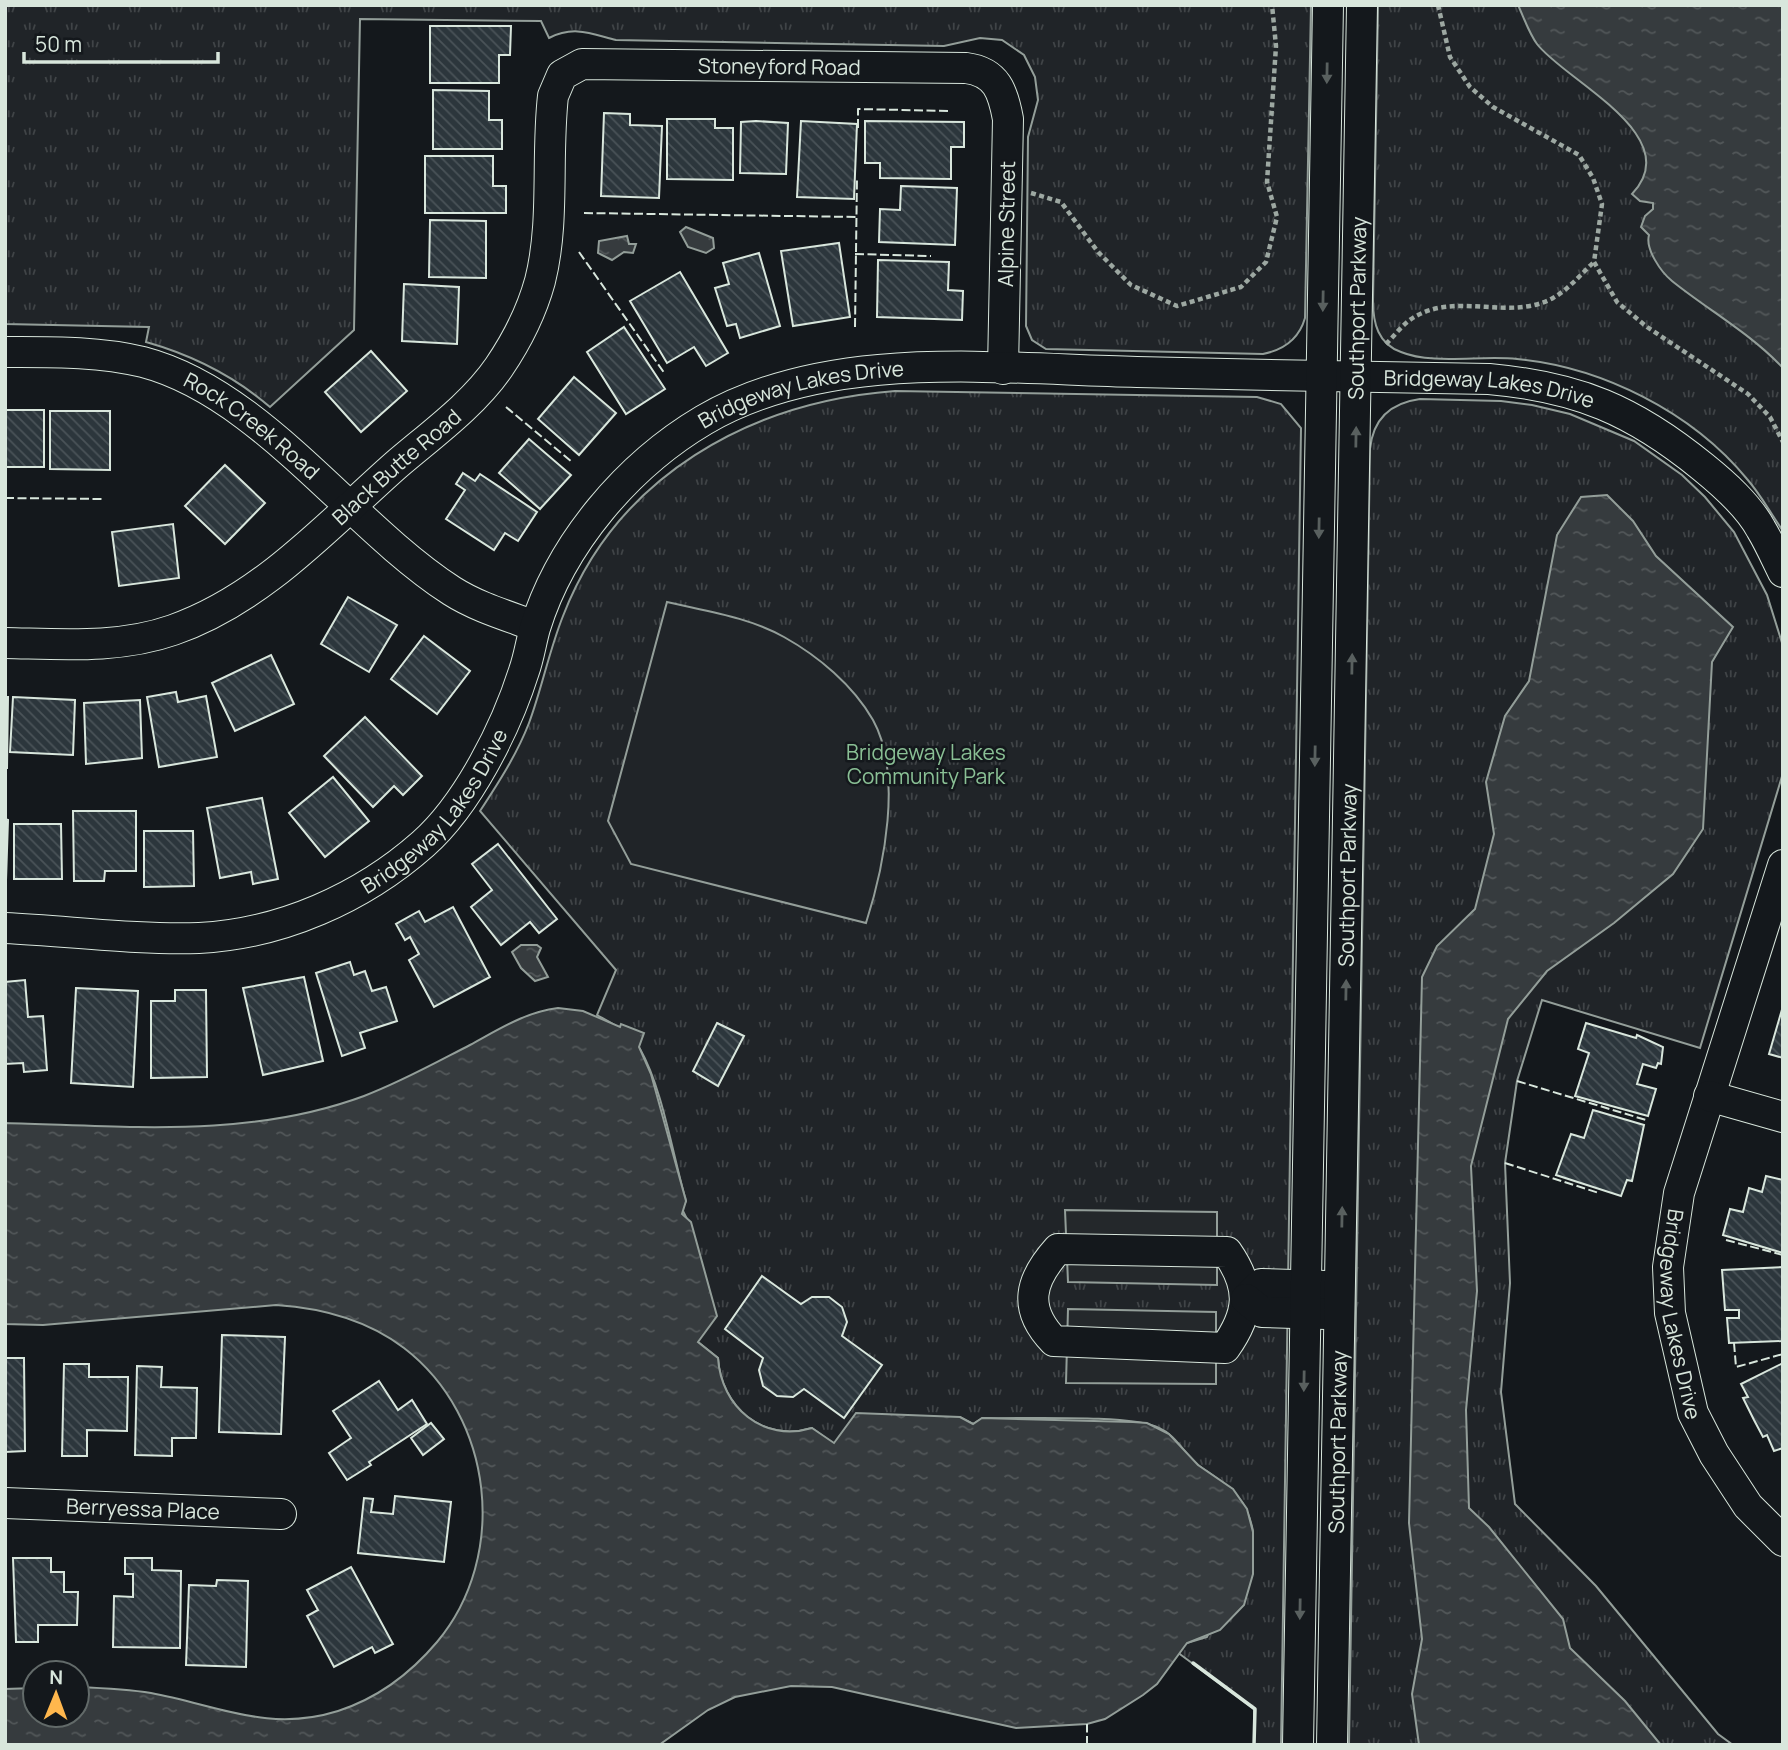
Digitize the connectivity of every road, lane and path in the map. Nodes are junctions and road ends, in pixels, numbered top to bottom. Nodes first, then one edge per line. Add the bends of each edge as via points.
1 (1272, 5) edge
2 (1328, 5) edge
3 (1362, 5) edge
4 (1438, 5) edge
5 (562, 75) joint
6 (997, 81) joint
7 (1007, 185) junction
8 (1594, 262) junction
9 (1386, 344) dead end
10 (5, 352) edge
11 (1003, 369) junction
12 (1322, 377) junction
13 (1357, 377) junction
14 (1783, 442) edge
15 (348, 508) junction
16 (1783, 572) edge
17 (535, 626) junction
18 (5, 643) edge
19 (1783, 865) edge
20 (5, 928) edge
21 (1709, 1096) junction
22 (1783, 1118) edge
23 (1246, 1299) junction
24 (1306, 1299) junction
25 (1340, 1300) junction
26 (5, 1503) edge
27 (281, 1514) dead end
28 (1783, 1541) edge
29 (1298, 1745) edge
30 (1332, 1745) edge

1 - 7 path via 1276,46 1267,183 1277,217 1266,262 1241,287 1177,306 1131,285 1098,252 1061,202
2 -> 12 street, Southport Parkway
3 - 13 street, Southport Parkway
4 - 8 path via 1451,57 1470,87 1493,107 1579,155 1593,178 1602,204
5 - 6 street, Stoneyford Road via 582,64 608,62 966,68 985,72
5 - 15 street, Black Butte Road via 553,96 540,281 523,323 499,368 464,405
6 - 7 street, Alpine Street via 1008,119
7 - 11 street, Alpine Street
8 - 9 path via 1550,299 1516,308 1432,309 1403,326
8 - 14 path via 1627,312 1748,394 1770,417
10 - 15 street, Rock Creek Road via 103,355 188,379 268,433
11 - 12 street, Bridgeway Lakes Drive
11 - 17 street, Bridgeway Lakes Drive via 846,372 793,384 705,420 644,464 614,494 558,576
12 - 13 street, Bridgeway Lakes Drive
12 -> 24 street, Southport Parkway
13 - 16 street, Bridgeway Lakes Drive via 1537,383 1608,405 1669,439 1722,482 1760,526
25 -> 13 street, Southport Parkway
15 - 17 street, Rock Creek Road via 453,592
15 - 18 street, Black Butte Road via 261,584 213,614 171,631 127,642
17 - 20 street, Bridgeway Lakes Drive via 510,712 476,775 426,842 355,893 314,912 234,934 197,938
19 - 21 street, Bridgeway Lakes Drive
21 - 22 street
21 - 28 street, Bridgeway Lakes Drive via 1673,1224 1668,1267 1670,1313 1693,1413 1748,1506
23 - 23 street via 1240,1271 1227,1252 1058,1249 1041,1268 1033,1311 1054,1341 1225,1348 1240,1327
23 - 24 street via 1261,1284
24 - 25 street
24 -> 29 street, Southport Parkway
25 - 30 street, Southport Parkway
26 - 27 street, Berryessa Place

